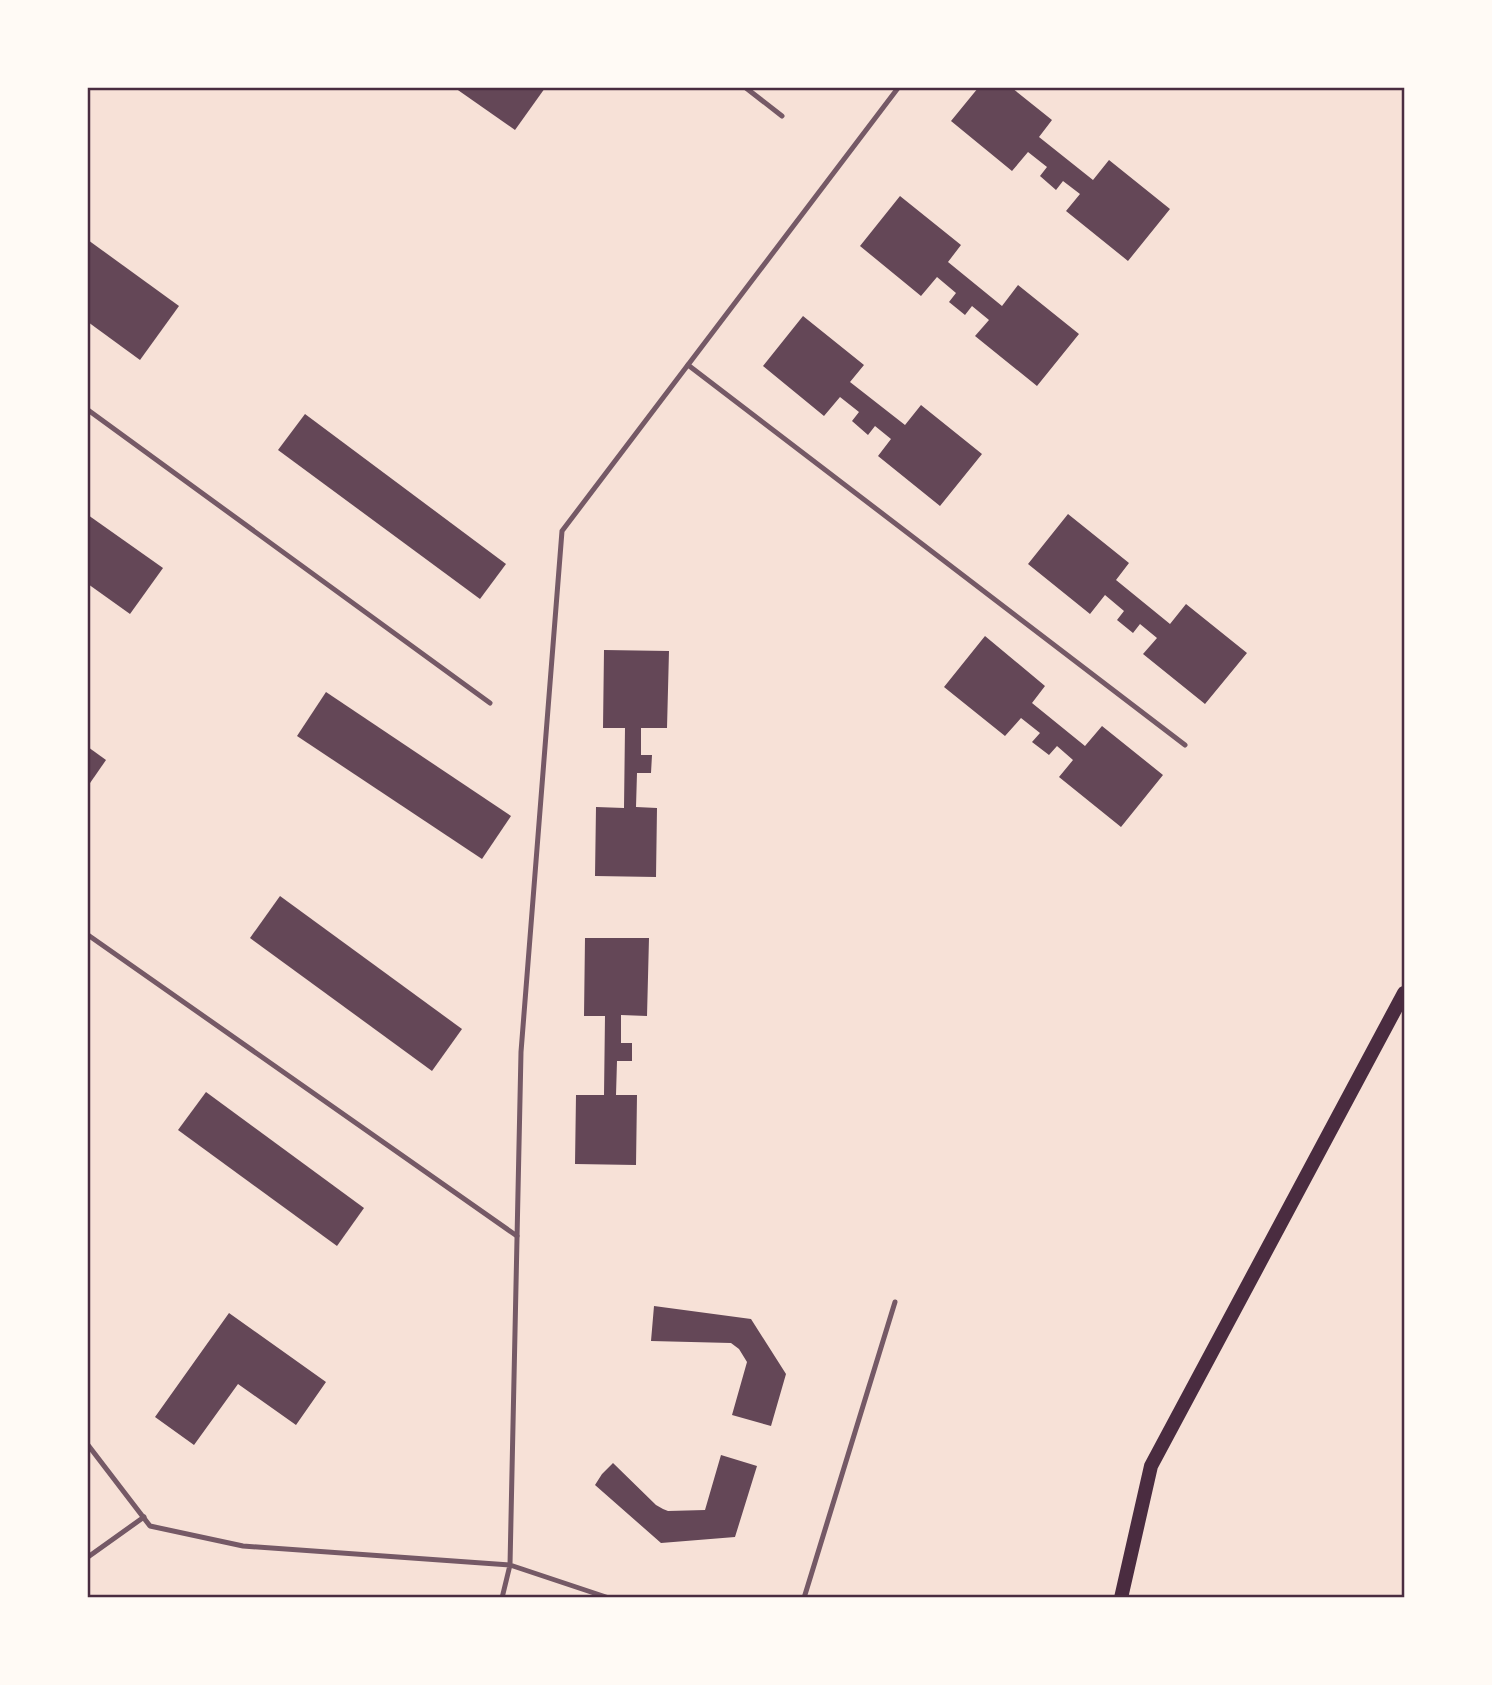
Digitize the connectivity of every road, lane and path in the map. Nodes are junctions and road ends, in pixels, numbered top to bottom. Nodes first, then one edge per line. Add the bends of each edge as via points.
1 (746, 88) edge
2 (898, 88) edge
3 (782, 116) dead end
4 (688, 365) junction
5 (88, 410) edge
6 (490, 703) dead end
7 (1185, 745) dead end
8 (88, 935) edge
9 (1405, 993) edge
10 (517, 1236) junction
11 (895, 1302) dead end
12 (88, 1445) edge
13 (144, 1517) junction
14 (88, 1557) edge
15 (510, 1565) junction
16 (502, 1598) edge
17 (609, 1598) edge
18 (804, 1598) edge
19 (1121, 1598) edge

1 - 3 lane
2 - 4 lane
4 - 7 lane
4 - 10 lane via 562,531 521,1052
5 - 6 lane
8 - 10 lane
9 - 19 main road via 1151,1466
10 - 15 lane
11 - 18 lane
12 - 13 lane
13 - 14 lane
13 - 15 lane via 150,1526 243,1546
15 - 16 lane
15 - 17 lane

